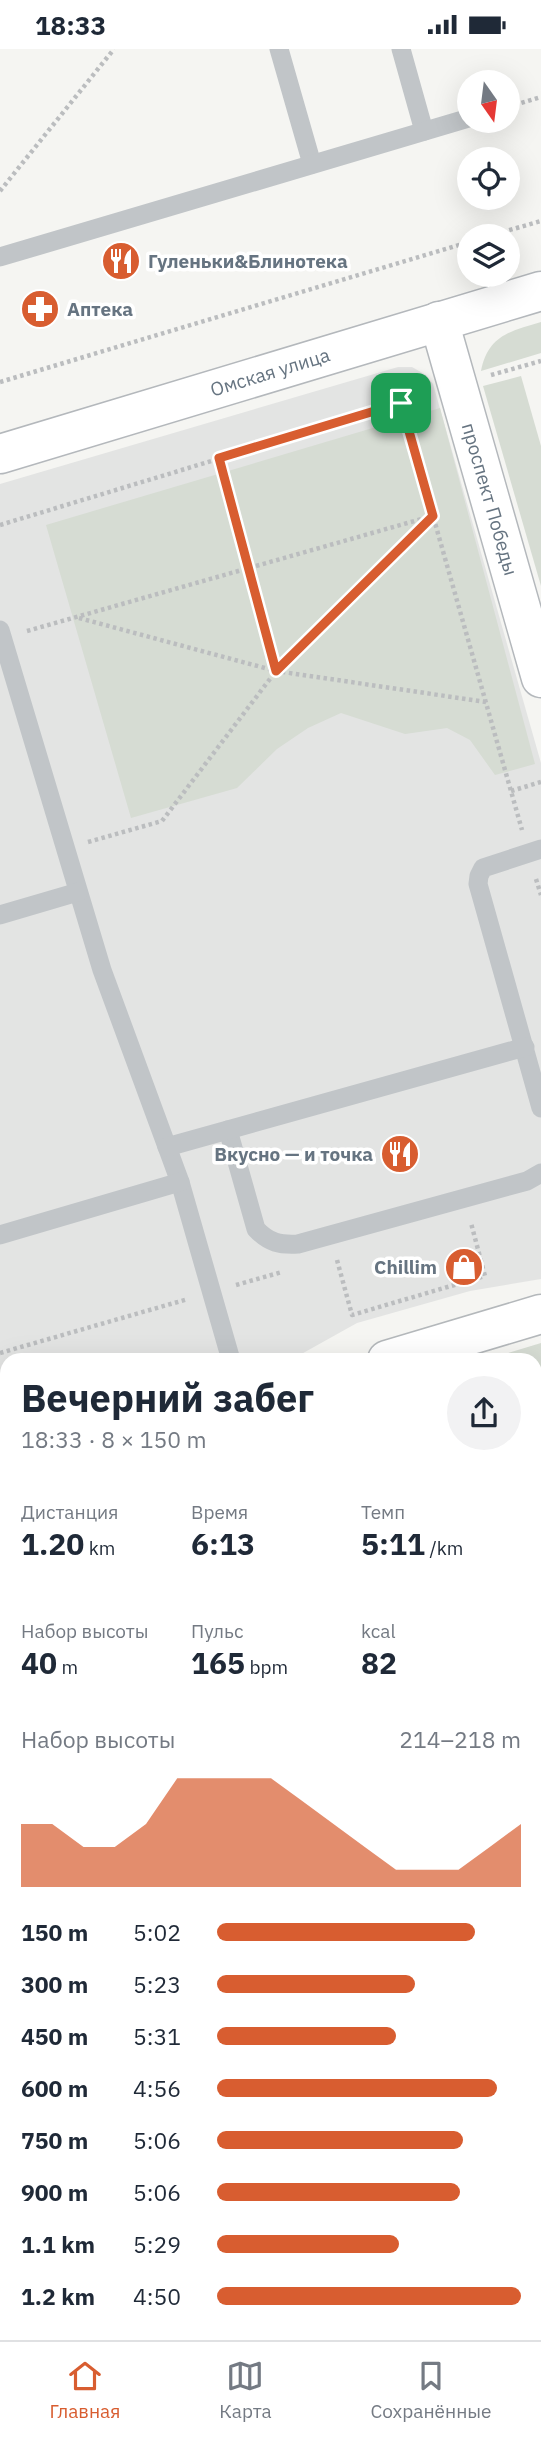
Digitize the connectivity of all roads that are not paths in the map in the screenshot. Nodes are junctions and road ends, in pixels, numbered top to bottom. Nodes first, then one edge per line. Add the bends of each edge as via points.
1 (279, 49) edge
2 (401, 49) edge
3 (457, 121) edge
4 (424, 131) junction
5 (312, 164) junction
6 (0, 257) edge
7 (541, 291) edge
8 (439, 321) junction
9 (0, 454) edge
10 (1, 634) edge
11 (541, 678) edge
12 (535, 851) edge
13 (78, 892) junction
14 (0, 915) edge
15 (524, 1047) junction
16 (541, 1108) edge
17 (228, 1130) junction
18 (167, 1147) junction
19 (541, 1173) edge
20 (180, 1182) junction
21 (0, 1235) edge
22 (541, 1314) edge
23 (230, 1353) edge
24 (410, 1353) edge

1 - 5 lane
2 - 4 lane
3 - 4 lane
4 - 5 lane
5 - 6 lane
7 - 8 main road, Омская улица
8 - 9 main road, Омская улица
8 - 11 main road, проспект Победы
10 - 13 lane
12 - 15 lane via 491,863 483,868 478,884
13 - 14 lane
13 - 18 lane
15 - 16 lane
15 - 17 lane
17 - 18 lane
17 - 19 lane via 256,1229 267,1240 282,1245 527,1181
18 - 20 lane
20 - 21 lane
20 - 23 lane
22 - 24 main road

